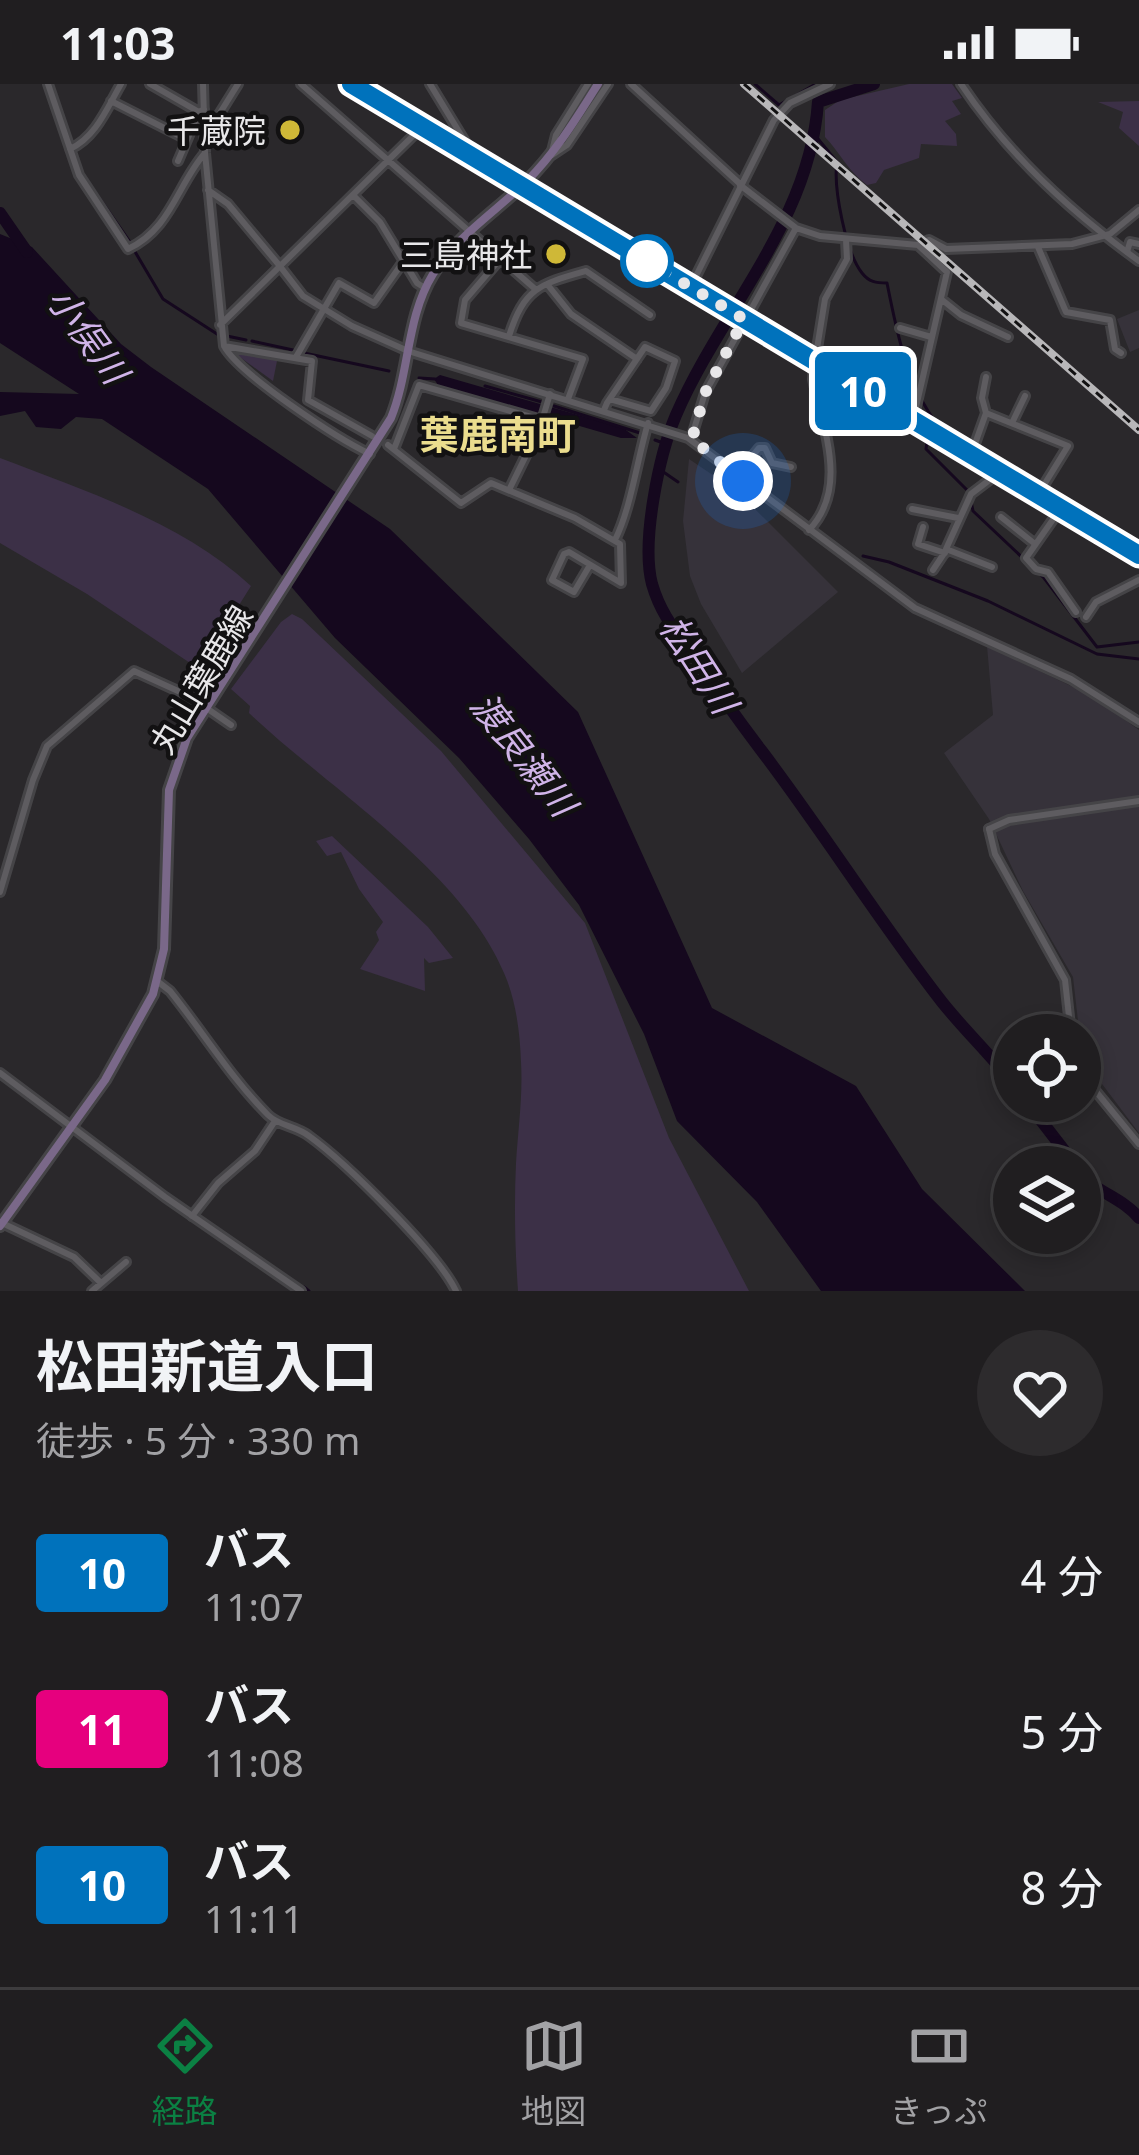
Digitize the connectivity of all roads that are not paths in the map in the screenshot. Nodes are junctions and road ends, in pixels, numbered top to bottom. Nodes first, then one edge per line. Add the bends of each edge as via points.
1 (48, 84) edge
2 (121, 84) edge
3 (150, 84) edge
4 (192, 84) edge
5 (238, 84) edge
6 (301, 84) edge
7 (351, 84) edge
8 (430, 84) edge
9 (588, 84) edge
10 (598, 84) edge
11 (608, 84) edge
12 (632, 84) edge
13 (203, 86) edge
14 (826, 86) edge
15 (966, 86) edge
16 (111, 101) junction
17 (201, 110) junction
18 (422, 127) junction
19 (204, 132) junction
20 (186, 139) junction
21 (73, 148) junction
22 (205, 153) junction
23 (552, 155) junction
24 (473, 157) junction
25 (389, 158) junction
26 (178, 160) dead end
27 (740, 185) junction
28 (521, 186) junction
29 (208, 190) junction
30 (354, 196) junction
31 (1139, 210) edge
32 (795, 227) junction
33 (471, 231) junction
34 (1105, 236) junction
35 (846, 240) junction
36 (1139, 244) edge
37 (918, 245) junction
38 (1038, 247) junction
39 (1127, 253) junction
40 (501, 258) junction
41 (1139, 261) edge
42 (404, 262) junction
43 (279, 265) junction
44 (547, 284) junction
45 (691, 286) junction
46 (425, 288) junction
47 (534, 289) junction
48 (940, 299) junction
49 (324, 308) junction
50 (650, 315) dead end
51 (743, 318) junction
52 (220, 326) junction
53 (900, 328) dead end
54 (508, 336) junction
55 (931, 337) junction
56 (1008, 337) dead end
57 (224, 346) junction
58 (408, 351) junction
59 (1121, 353) dead end
60 (296, 357) junction
61 (637, 359) junction
62 (890, 362) dead end
63 (814, 363) junction
64 (986, 377) dead end
65 (550, 394) junction
66 (1025, 396) dead end
67 (568, 399) junction
68 (610, 399) junction
69 (886, 404) junction
70 (604, 410) junction
71 (986, 413) junction
72 (543, 418) junction
73 (913, 420) junction
74 (648, 423) junction
75 (1012, 423) junction
76 (372, 436) dead end
77 (690, 438) junction
78 (970, 455) junction
79 (368, 458) junction
80 (791, 467) dead end
81 (1000, 472) junction
82 (737, 476) junction
83 (510, 488) junction
84 (1038, 494) junction
85 (912, 508) dead end
86 (1061, 508) junction
87 (1001, 517) dead end
88 (958, 518) junction
89 (923, 527) dead end
90 (809, 530) junction
91 (614, 540) junction
92 (1035, 544) junction
93 (945, 551) junction
94 (1139, 555) edge
95 (590, 566) junction
96 (992, 567) dead end
97 (933, 570) dead end
98 (1139, 580) edge
99 (1076, 612) dead end
100 (1086, 617) dead end
101 (207, 706) junction
102 (1139, 722) edge
103 (231, 725) dead end
104 (1139, 801) edge
105 (0, 892) edge
106 (157, 981) junction
107 (1069, 1014) edge
108 (0, 1073) edge
109 (1101, 1098) edge
110 (275, 1121) junction
111 (68, 1127) junction
112 (1139, 1144) edge
113 (192, 1216) junction
114 (1, 1224) edge
115 (126, 1262) dead end
116 (101, 1283) junction
117 (92, 1291) edge
118 (301, 1291) edge
119 (456, 1291) edge

1 - 21 street
2 - 16 street
3 - 17 street
4 - 13 street
5 - 19 street
6 - 25 street
7 - 18 main road
8 - 24 street
9 - 23 street
10 - 23 main road, 丸山葉鹿線
11 - 23 street
12 - 27 street
13 - 17 street
14 - 27 street via 774,120
15 - 34 street via 1004,140
16 - 20 street
16 - 21 street
17 - 19 street
17 - 20 street
18 - 24 main road
18 - 25 street
19 - 22 street
20 - 26 street
21 - 22 street via 86,187 128,249 157,228
22 - 29 street
23 - 28 main road, 丸山葉鹿線
24 - 28 main road
25 - 30 street
25 - 33 street
27 - 32 street
27 - 45 street
28 - 33 main road, 丸山葉鹿線
28 - 45 main road
29 - 43 street
29 - 52 street
30 - 42 street
30 - 43 street
31 - 34 street
32 - 35 street
32 - 51 street
33 - 40 street
33 - 46 main road, 丸山葉鹿線
34 - 38 street
34 - 39 street
35 - 37 street
35 - 63 street
36 - 39 street via 1130,242
37 - 38 street
37 - 48 street via 946,269
38 - 59 street via 1066,313 1110,320
39 - 41 street
40 - 47 street
40 - 54 street via 465,300 460,320
42 - 46 street
42 - 49 street via 374,303 339,283
43 - 49 street via 295,289
43 - 52 street
44 - 47 street
44 - 50 street via 589,272
44 - 61 street via 572,314
45 - 51 main road
46 - 58 main road, 丸山葉鹿線
47 - 54 street
48 - 55 street
48 - 56 street
49 - 58 street
49 - 60 street
51 - 63 main road
51 - 77 street
52 - 57 street
53 - 55 street
54 - 67 street via 583,359
55 - 73 street
57 - 60 street
57 - 79 street
58 - 65 street
58 - 79 main road, 丸山葉鹿線 via 395,406
60 - 76 street via 314,363 308,400
61 - 68 street
61 - 68 street via 648,347 675,362 652,410
62 - 69 street via 895,386
63 - 69 main road
63 - 90 street via 832,476
64 - 71 street
65 - 67 street
65 - 72 street
66 - 75 street
67 - 70 street
68 - 70 street
69 - 73 main road
70 - 74 street
71 - 75 street
71 - 78 street
72 - 83 street
72 - 83 street via 419,386 391,447 461,502 491,483
73 - 78 main road
74 - 77 street
74 - 91 street
75 - 84 street via 1068,446
77 - 82 street
78 - 81 main road
79 - 101 main road, 丸山葉鹿線
80 - 82 street via 772,463 759,448
81 - 84 main road
81 - 88 street via 971,494
82 - 90 street
83 - 91 street
84 - 86 main road
85 - 88 street
86 - 92 street
86 - 94 main road
87 - 92 street
88 - 93 street
89 - 93 street via 918,544
90 - 102 street via 915,608 1071,679
91 - 95 street via 623,550 621,583
92 - 99 street via 1026,558 1048,572
93 - 96 street
93 - 97 street
95 - 95 street via 569,552 552,580 574,592
98 - 100 street via 1096,602
101 - 103 street
101 - 105 street via 137,670 58,734 37,767
101 - 106 main road, 丸山葉鹿線 via 170,781
104 - 107 street via 989,829 1065,980
106 - 110 street
106 - 111 main road, 丸山葉鹿線 via 138,1026
108 - 111 street
109 - 112 street
110 - 113 street
110 - 119 street via 323,1148 415,1237
111 - 113 street
111 - 114 main road, 丸山葉鹿線
113 - 118 street
114 - 116 street via 74,1257
115 - 116 street
116 - 117 street

